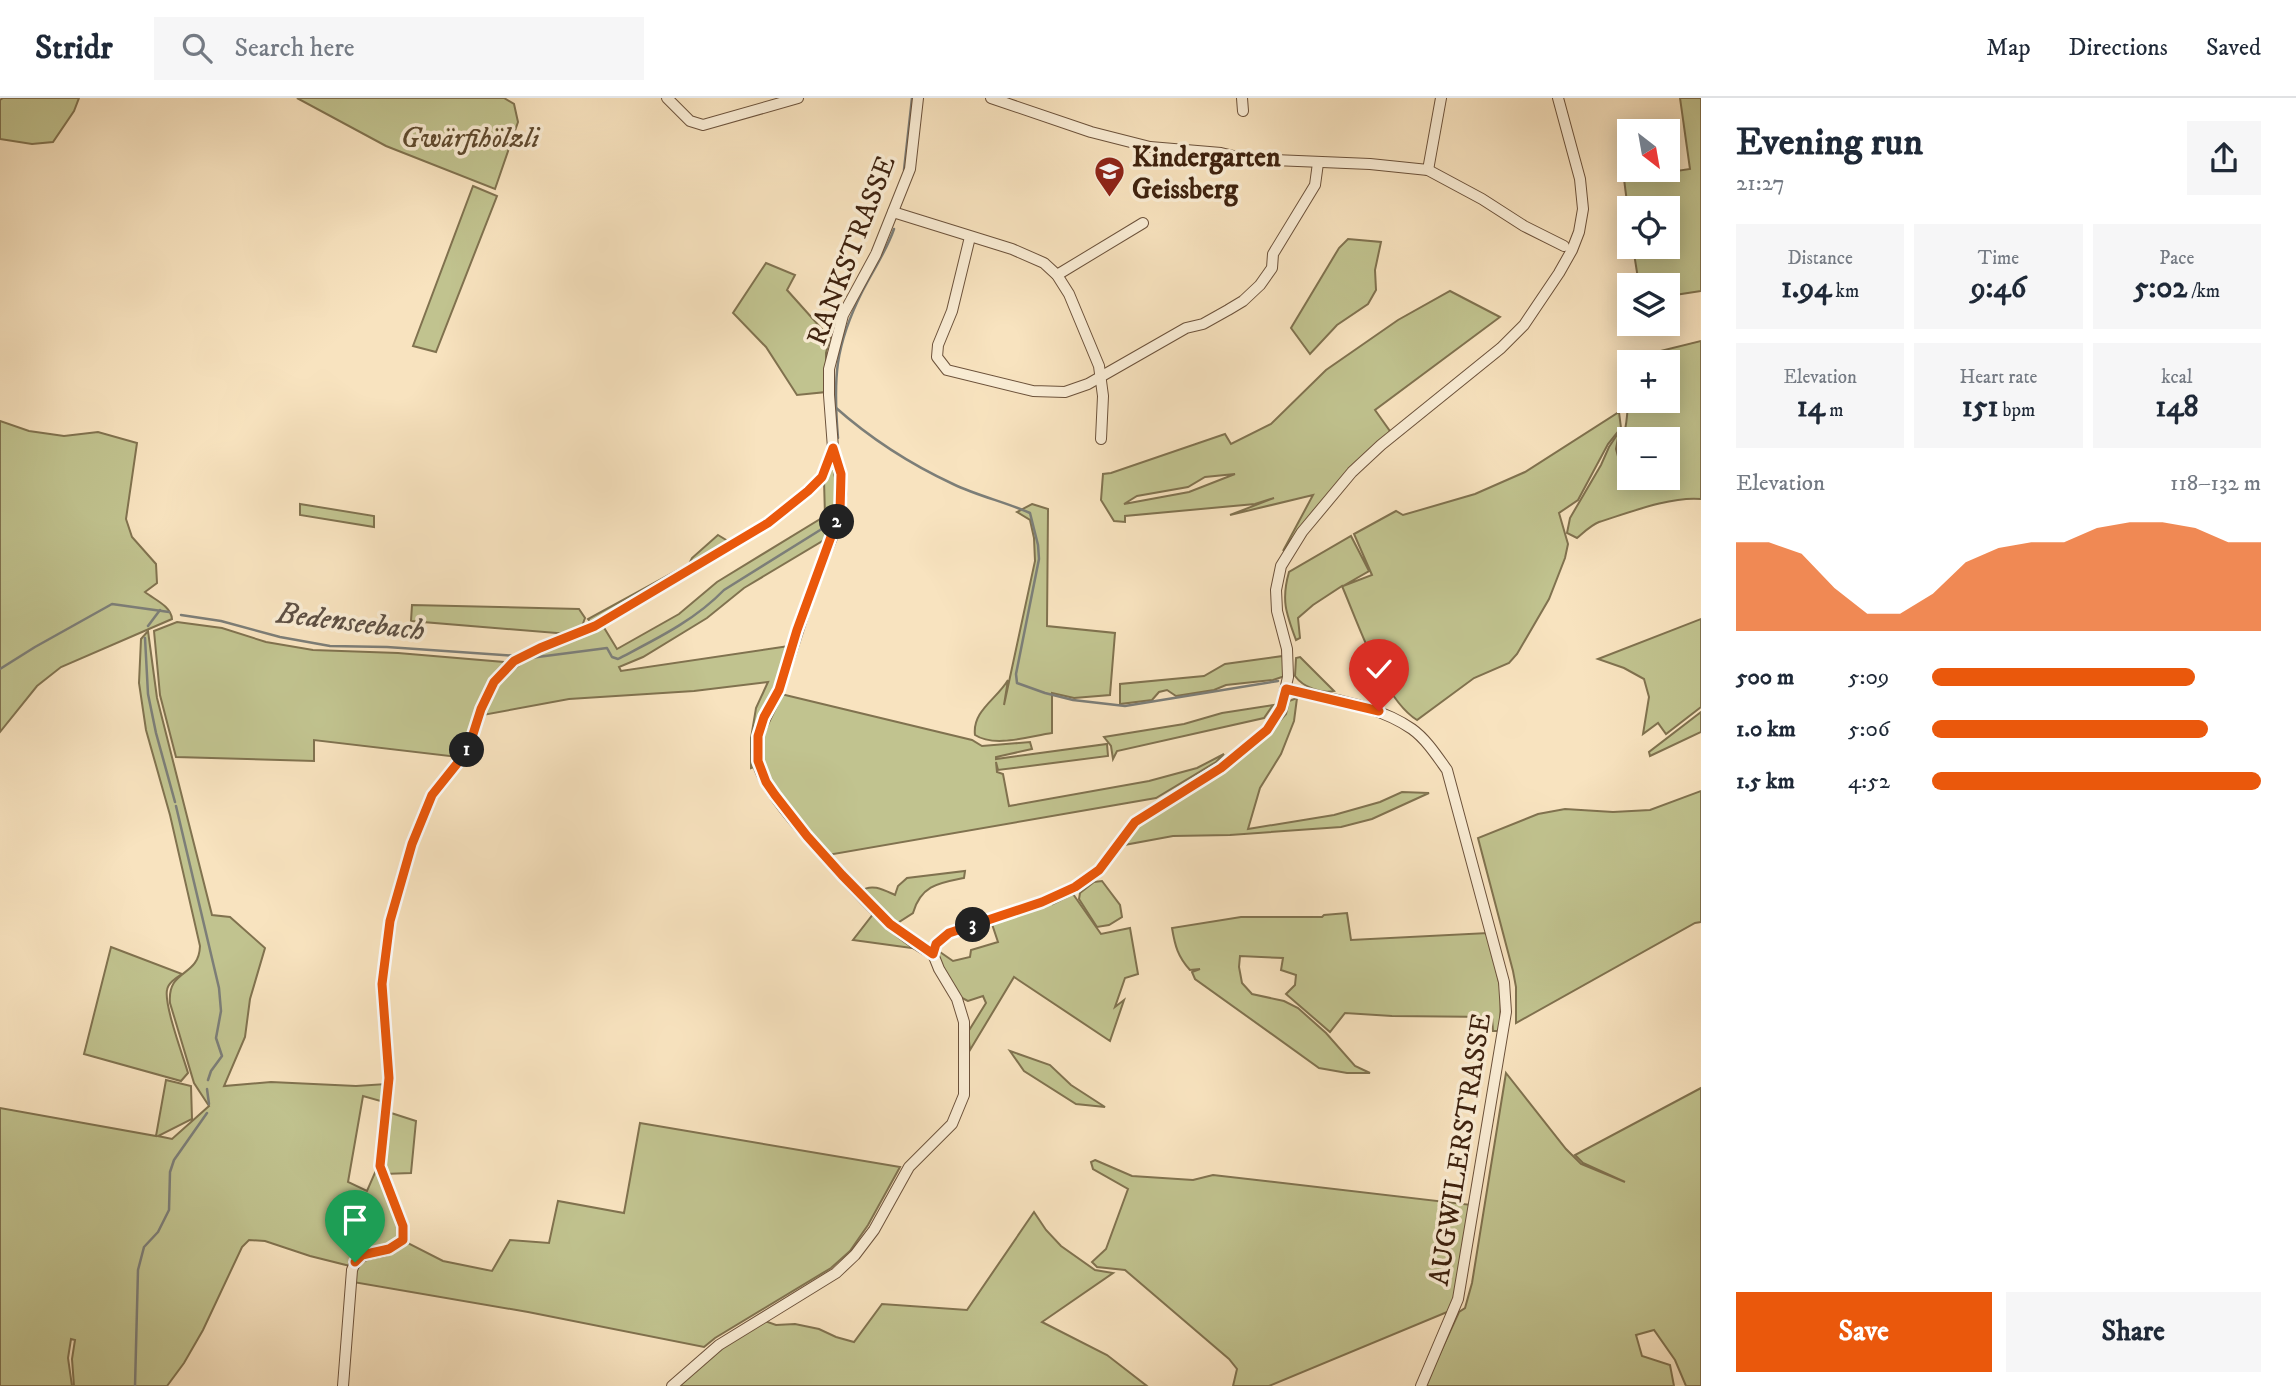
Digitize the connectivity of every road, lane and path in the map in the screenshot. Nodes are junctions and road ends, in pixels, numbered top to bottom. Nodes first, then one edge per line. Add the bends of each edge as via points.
1 (667, 98) edge
2 (798, 98) edge
3 (918, 98) edge
4 (991, 98) edge
5 (1242, 98) edge
6 (1441, 98) edge
7 (1558, 98) edge
8 (1242, 111) dead end
9 (1318, 163) junction
10 (1428, 170) junction
11 (893, 212) junction
12 (1143, 223) dead end
13 (970, 237) junction
14 (1564, 246) dead end
15 (1057, 275) junction
16 (1100, 378) junction
17 (1101, 439) dead end
18 (833, 448) junction
19 (1286, 689) junction
20 (933, 954) junction
21 (343, 1386) edge
22 (672, 1386) edge
23 (1421, 1386) edge

1 - 2 street via 690,121 703,125
3 - 11 street, RANKSTRASSE via 910,169
4 - 9 street via 1150,147
5 - 8 street
6 - 10 street
7 - 19 street via 1580,179 1583,209 1572,250 1524,325 1362,463 1302,532 1281,566 1276,590 1287,649
9 - 10 street
9 - 16 street via 1315,185 1273,254 1272,268 1260,285 1222,314 1186,328
10 - 14 street
11 - 13 street
11 - 18 street, RANKSTRASSE via 843,315 829,369
12 - 15 street
13 - 15 street via 1037,259
13 - 16 street via 939,345 937,358 947,370 1033,391 1065,392
15 - 16 street via 1071,297
16 - 17 street via 1104,396
18 - 20 street via 841,474 840,512 779,690 764,717 758,761 775,795 842,875 890,924
18 - 21 street, RANKSTRASSE via 822,477 768,523 595,626 514,661 494,682 468,750 432,795 390,921 382,984 389,1078 380,1166 403,1226 403,1240 355,1262
19 - 20 street via 1267,730 1221,768 1135,822 1099,870 1042,902 949,933 936,944
19 - 23 street, AUGWILERSTRASSE via 1379,711 1412,729 1432,749 1450,780 1504,982 1506,1012 1458,1299
20 - 22 street via 964,1021 964,1096 952,1124 909,1167 874,1230 836,1273 719,1345

